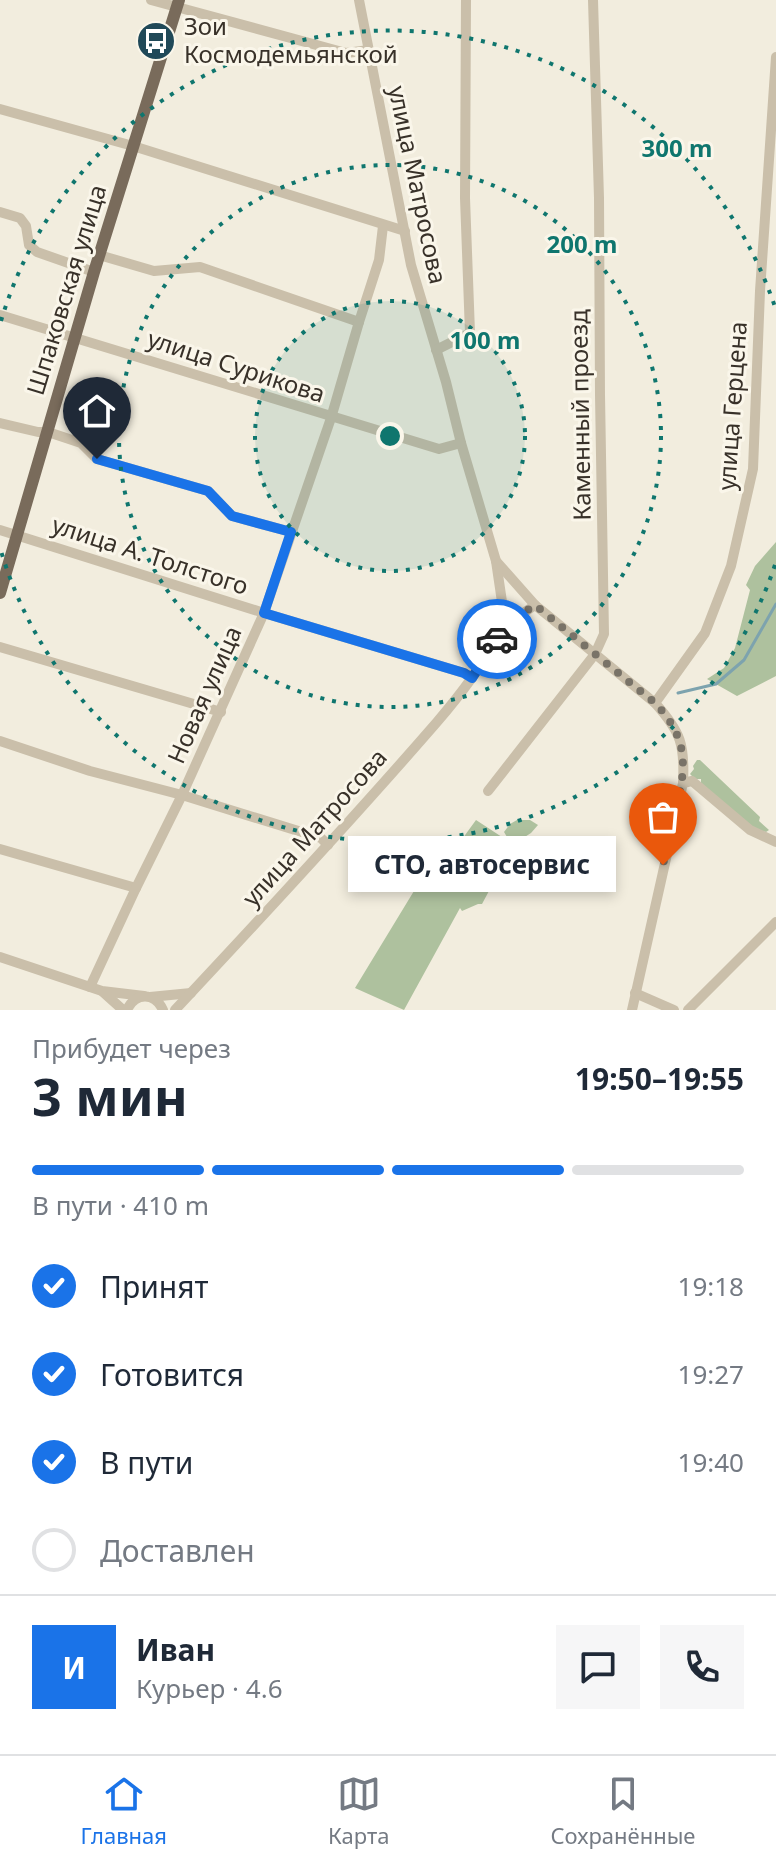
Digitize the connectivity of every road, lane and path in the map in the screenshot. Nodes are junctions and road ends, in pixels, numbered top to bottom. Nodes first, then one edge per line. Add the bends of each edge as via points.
1 (151, 0) edge
2 (359, 0) edge
3 (466, 0) edge
4 (593, 0) edge
5 (178, 3) edge
6 (369, 50) junction
7 (776, 57) edge
8 (0, 109) edge
9 (133, 146) junction
10 (0, 212) edge
11 (383, 226) junction
12 (405, 231) junction
13 (99, 255) junction
14 (94, 272) junction
15 (0, 315) edge
16 (359, 322) junction
17 (75, 337) junction
18 (436, 350) junction
19 (331, 418) junction
20 (0, 423) edge
21 (48, 432) junction
22 (461, 443) junction
23 (0, 530) edge
24 (291, 532) junction
25 (17, 534) junction
26 (496, 561) junction
27 (0, 593) edge
28 (535, 605) junction
29 (264, 613) junction
30 (506, 629) junction
31 (0, 647) edge
32 (595, 654) junction
33 (472, 678) junction
34 (655, 703) junction
35 (221, 712) junction
36 (0, 741) edge
37 (683, 783) junction
38 (488, 791) dead end
39 (182, 795) junction
40 (776, 842) edge
41 (328, 845) junction
42 (0, 849) edge
43 (136, 888) junction
44 (776, 922) edge
45 (0, 957) edge
46 (90, 987) junction
47 (102, 991) junction
48 (191, 993) junction
49 (635, 993) junction
50 (147, 996) junction
51 (125, 1010) edge
52 (163, 1010) edge
53 (175, 1010) edge
54 (632, 1010) edge
55 (674, 1010) edge
56 (688, 1010) edge

1 - 5 street
2 - 6 street, улица Матросова
3 - 18 street via 470,333
4 - 32 street, Каменный проезд via 604,601 604,634
5 - 6 street via 346,53
5 - 9 main road, Шпаковская улица
6 - 12 street, улица Матросова
7 - 34 street, улица Герцена via 753,469 731,566 705,633
8 - 9 street
9 - 11 street
9 - 13 main road, Шпаковская улица
10 - 14 street via 20,218 29,245 37,252
11 - 12 street
11 - 16 street, Новая улица via 379,260
12 - 18 street, улица Матросова
13 - 14 main road, Шпаковская улица
13 - 16 street via 154,271 200,267
14 - 17 main road, Шпаковская улица
15 - 17 street, улица Сурикова
16 - 19 street, Новая улица
17 - 19 street, улица Сурикова
17 - 21 main road, Шпаковская улица
18 - 22 street, улица Матросова
19 - 22 street, улица Сурикова via 439,449
19 - 24 street, Новая улица
20 - 21 street
21 - 24 street via 81,443 97,459 208,491 232,516
21 - 25 main road, Шпаковская улица
22 - 26 street, улица Матросова
23 - 25 street, улица А. Толстого
24 - 29 street, Новая улица
25 - 27 main road, Шпаковская улица
25 - 29 street, улица А. Толстого
26 - 28 street, улица Матросова
26 - 30 street, улица Матросова
28 - 30 street, улица Матросова
28 - 32 street, улица Матросова
29 - 33 street, улица А. Толстого
29 - 35 street, Новая улица
30 - 33 street, улица Матросова
31 - 35 street
32 - 34 street, улица Матросова
32 - 38 street, Каменный проезд
33 - 41 street, улица Матросова
34 - 37 street via 682,745
35 - 39 street, Новая улица
36 - 39 street
37 - 40 street via 692,781 750,830
37 - 49 street
39 - 41 street via 321,838
39 - 43 street, Новая улица
41 - 48 street, улица Матросова
42 - 43 street
43 - 46 street, Новая улица
44 - 56 street
45 - 46 street
46 - 47 street
47 - 50 street
47 - 51 street
48 - 50 street
48 - 53 street, улица Матросова
49 - 54 street
49 - 55 street
50 - 51 street via 134,999
50 - 52 street

